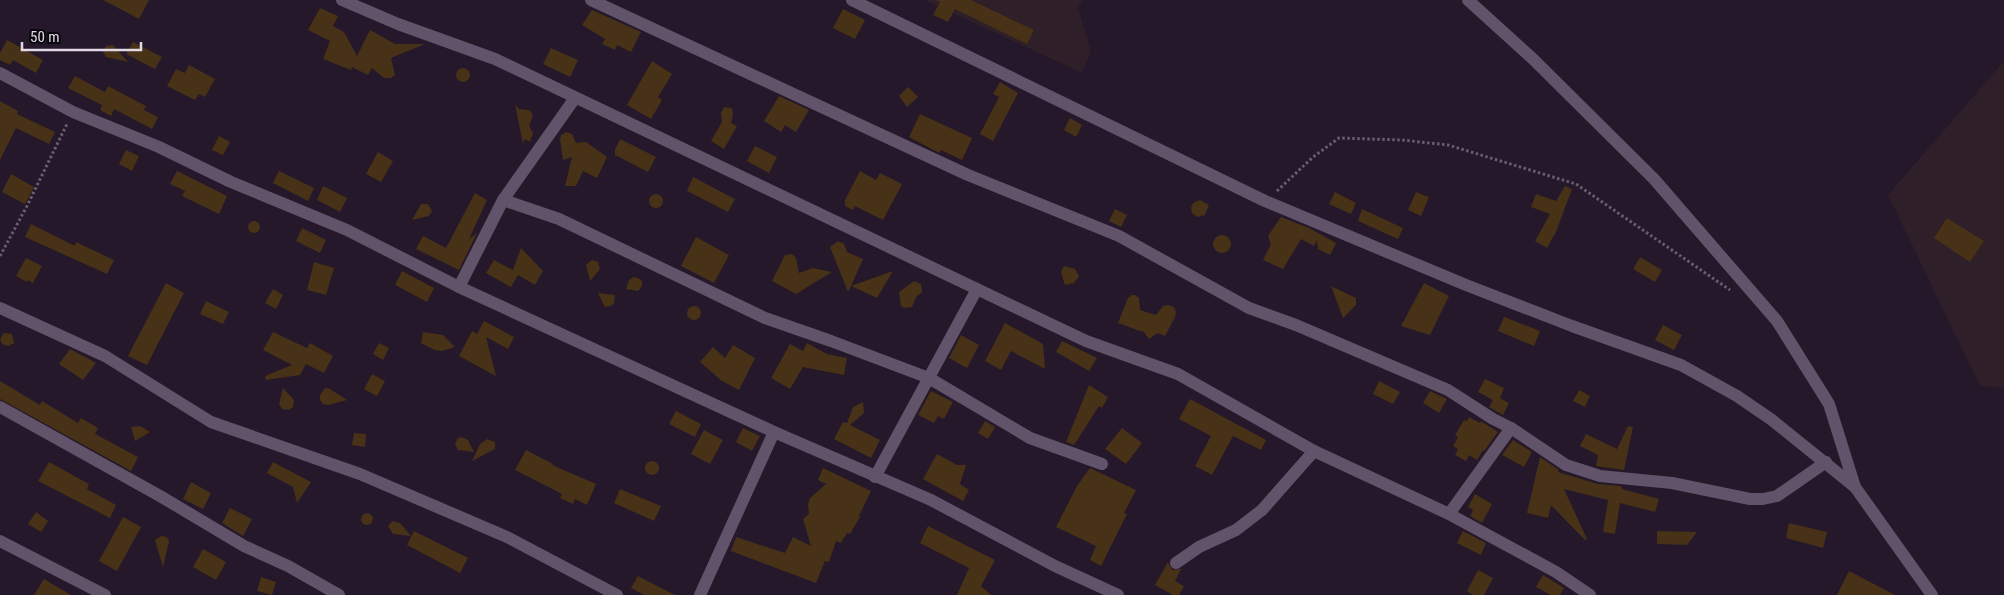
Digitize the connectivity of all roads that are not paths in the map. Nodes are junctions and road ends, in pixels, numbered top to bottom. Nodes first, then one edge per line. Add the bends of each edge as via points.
1 (342, 0) edge
2 (591, 0) edge
3 (852, 0) edge
4 (1468, 0) edge
5 (0, 74) edge
6 (575, 98) junction
7 (503, 200) junction
8 (459, 287) junction
9 (977, 289) junction
10 (0, 308) edge
11 (929, 378) junction
12 (0, 408) edge
13 (1511, 428) junction
14 (774, 432) junction
15 (1314, 451) junction
16 (1826, 462) junction
17 (1102, 464) dead end
18 (876, 477) junction
19 (1856, 487) junction
20 (1449, 514) junction
21 (0, 541) edge
22 (1176, 563) dead end
23 (105, 595) edge
24 (339, 595) edge
25 (617, 595) edge
26 (700, 595) edge
27 (1118, 595) edge
28 (1590, 595) edge
29 (1932, 595) edge

1 - 6 street via 398,24 495,58
2 - 13 street via 968,175 1119,236 1249,308 1448,390
3 - 16 street via 1265,202 1475,288 1681,365 1737,396
4 - 19 street via 1533,59 1654,179 1777,321 1829,404
5 - 8 street via 73,112 347,230
6 - 7 street
6 - 9 street
7 - 8 street
7 - 11 street via 559,219 765,318
8 - 14 street
9 - 11 street
9 - 15 street via 1086,341 1178,374
10 - 25 street via 105,356 211,422 360,474 480,525
11 - 17 street via 1030,438
11 - 18 street
12 - 24 street via 244,546
13 - 16 street via 1566,465 1600,476 1672,483 1750,499 1777,496
13 - 20 street
14 - 18 street
14 - 26 street
15 - 20 street
15 - 22 street via 1262,510 1236,530 1199,547
16 - 19 street
18 - 27 street via 931,500 1055,566
19 - 29 street
20 - 28 street via 1556,572
21 - 23 street

